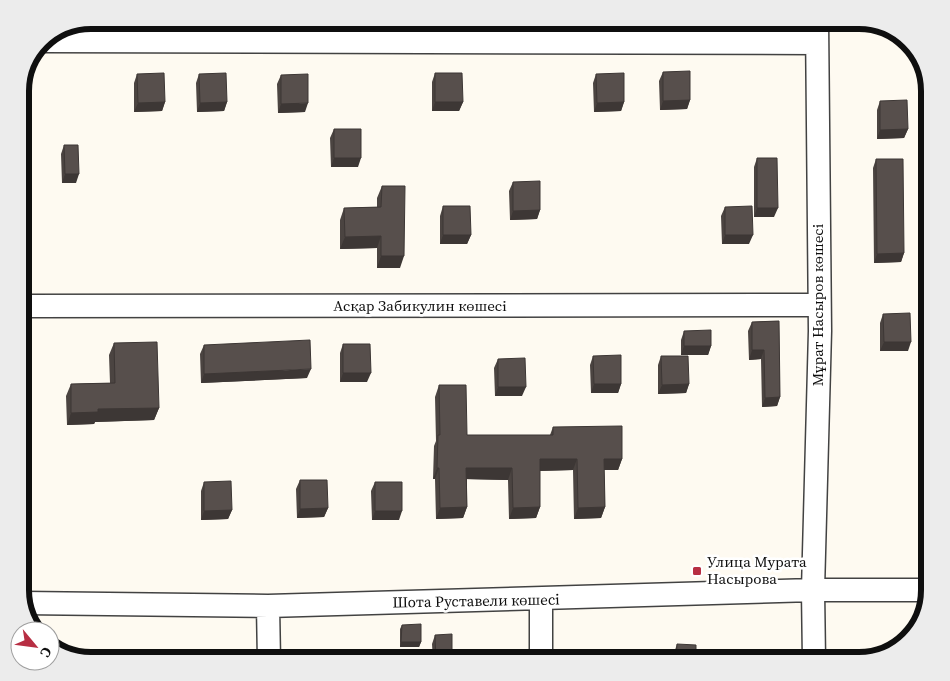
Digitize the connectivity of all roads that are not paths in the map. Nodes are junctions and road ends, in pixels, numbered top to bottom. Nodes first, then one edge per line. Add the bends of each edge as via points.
1 (817, 29) edge
2 (53, 42) edge
3 (817, 43) junction
4 (820, 305) junction
5 (29, 306) edge
6 (813, 590) junction
7 (921, 590) edge
8 (541, 600) junction
9 (30, 602) edge
10 (268, 606) junction
11 (268, 652) edge
12 (541, 652) edge
13 (814, 652) edge

1 - 3 street, Мұрат Насыров көшесі
2 - 3 street
3 - 4 street, Мұрат Насыров көшесі
4 - 5 street, Асқар Забикулин көшесі
4 - 6 street, Мұрат Насыров көшесі
6 - 7 street, Шота Руставели көшесі
6 - 8 street, Шота Руставели көшесі
6 - 13 street, Мұрат Насыров көшесі
8 - 10 street, Шота Руставели көшесі
8 - 12 street
9 - 10 street, Шота Руставели көшесі
10 - 11 street

